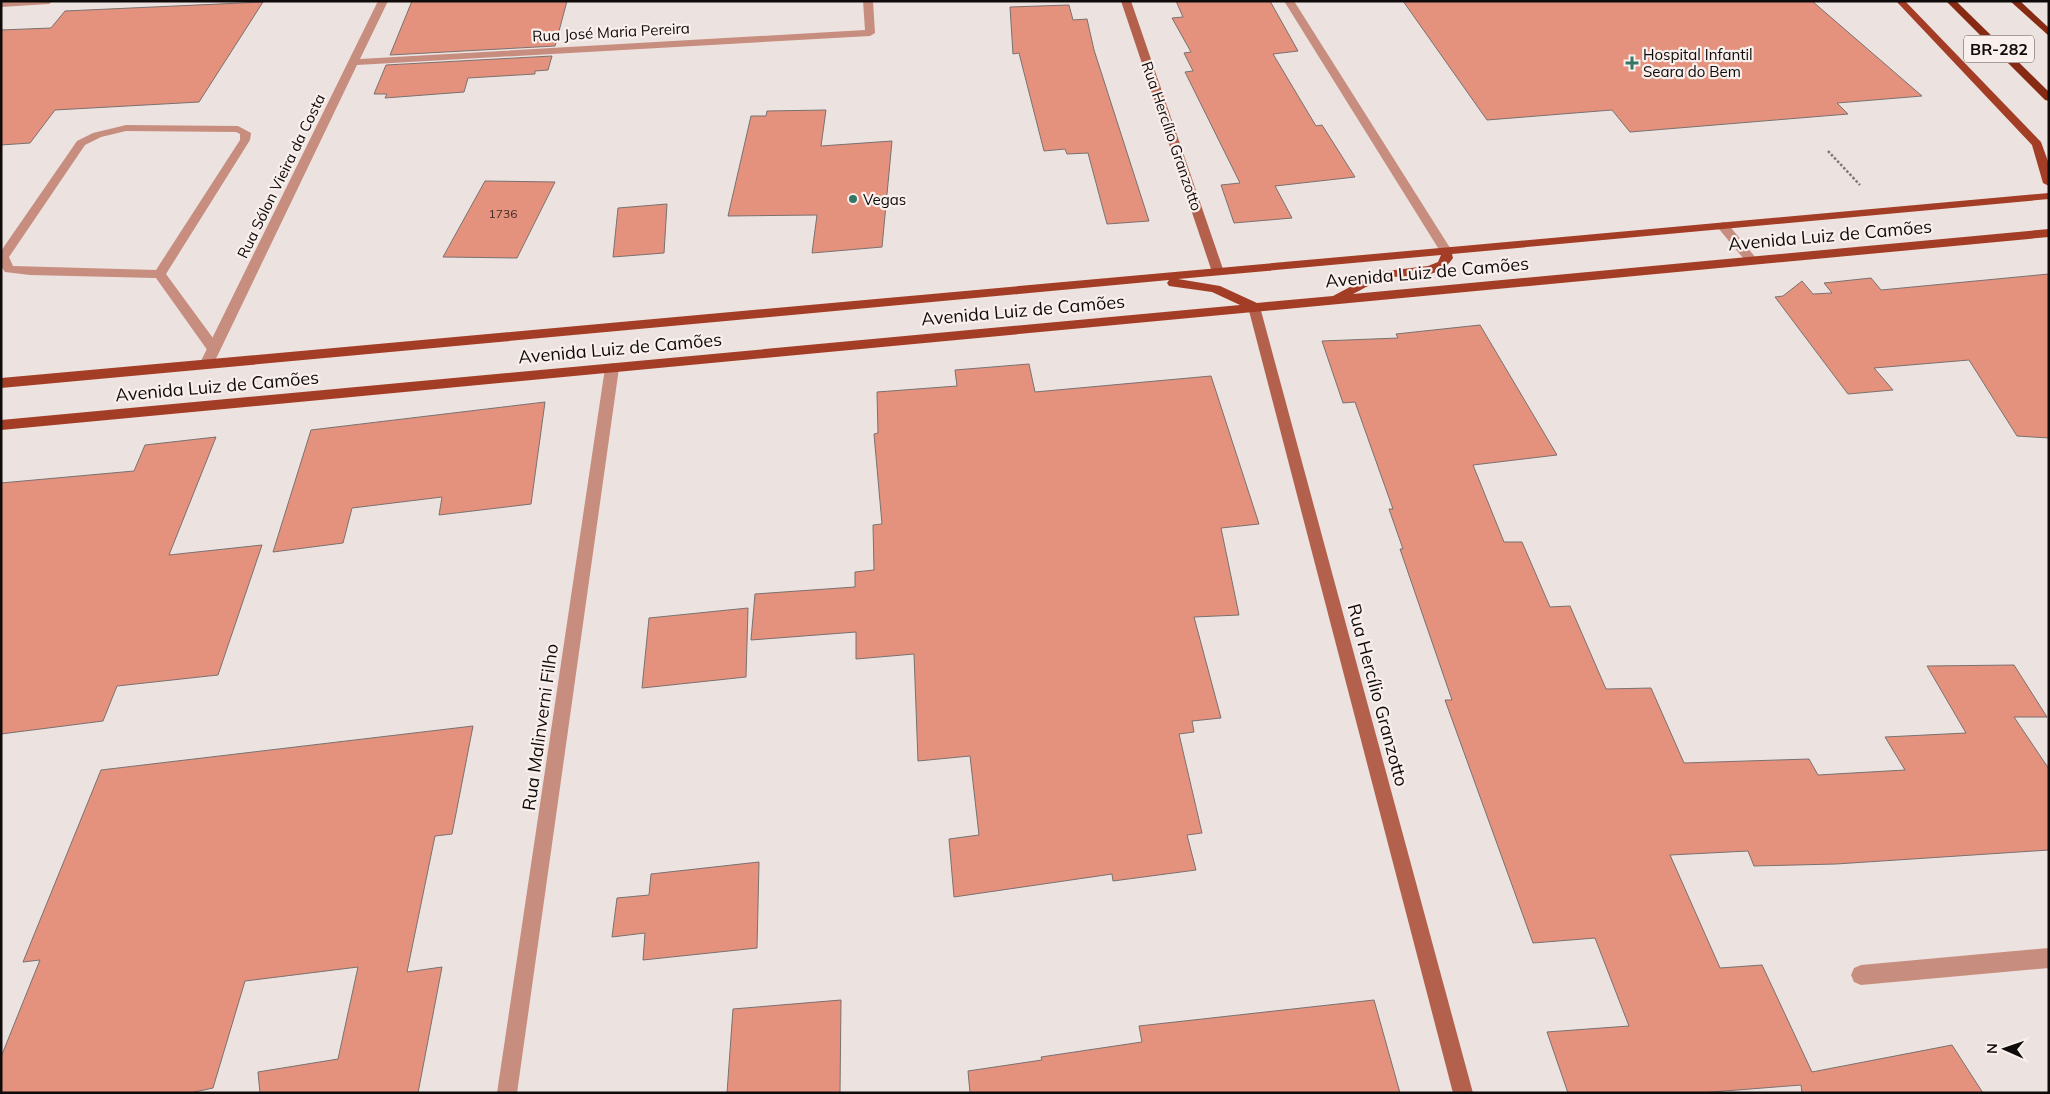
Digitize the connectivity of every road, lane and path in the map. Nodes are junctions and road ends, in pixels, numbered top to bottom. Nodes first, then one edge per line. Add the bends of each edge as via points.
1 (49, 1) edge
2 (384, 1) edge
3 (868, 1) edge
4 (1126, 1) edge
5 (1289, 1) edge
6 (1900, 1) edge
7 (1950, 1) edge
8 (2014, 1) edge
9 (1, 4) edge
10 (2049, 33) edge
11 (354, 62) junction
12 (2049, 98) edge
13 (1828, 151) dead end
14 (2049, 183) edge
15 (2049, 196) edge
16 (1885, 211) junction
17 (1723, 226) junction
18 (2049, 233) edge
19 (1446, 251) junction
20 (1752, 261) junction
21 (1218, 272) junction
22 (160, 274) junction
23 (918, 299) junction
24 (1329, 300) junction
25 (1254, 307) junction
26 (213, 348) junction
27 (206, 364) junction
28 (612, 368) junction
29 (1, 383) edge
30 (1, 425) edge
31 (2049, 958) edge
32 (1861, 975) dead end
33 (507, 1093) edge
34 (1463, 1093) edge

1 - 9 street
2 - 11 street, Rua Sólon Vieira da Costa
3 - 11 street, Rua José Maria Pereira via 870,32
4 - 21 street, Rua Hercílio Granzotto
5 - 19 street
6 - 14 main road via 2037,144
7 - 12 highway, BR-282
8 - 10 highway, BR-282
11 - 26 street, Rua Sólon Vieira da Costa
13 - 16 path
15 - 16 main road, Avenida Luiz de Camões
16 - 17 main road, Avenida Luiz de Camões
17 - 19 main road, Avenida Luiz de Camões
17 - 20 street
18 - 20 main road, Avenida Luiz de Camões
19 - 21 main road, Avenida Luiz de Camões
19 - 24 main road via 1447,258 1442,265 1430,270 1382,275
20 - 24 main road, Avenida Luiz de Camões
21 - 23 main road, Avenida Luiz de Camões
22 - 22 street via 8,269 3,257 81,143 97,135 126,128 238,129 246,133 245,140
22 - 26 street
23 - 25 main road via 1048,294 1170,283 1203,285 1229,292
23 - 27 main road, Avenida Luiz de Camões
24 - 25 main road, Avenida Luiz de Camões
25 - 28 main road, Avenida Luiz de Camões
25 - 34 street, Rua Hercílio Granzotto
26 - 27 street, Rua Sólon Vieira da Costa
27 - 29 main road, Avenida Luiz de Camões
28 - 30 main road, Avenida Luiz de Camões
28 - 33 street, Rua Malinverni Filho
31 - 32 street

